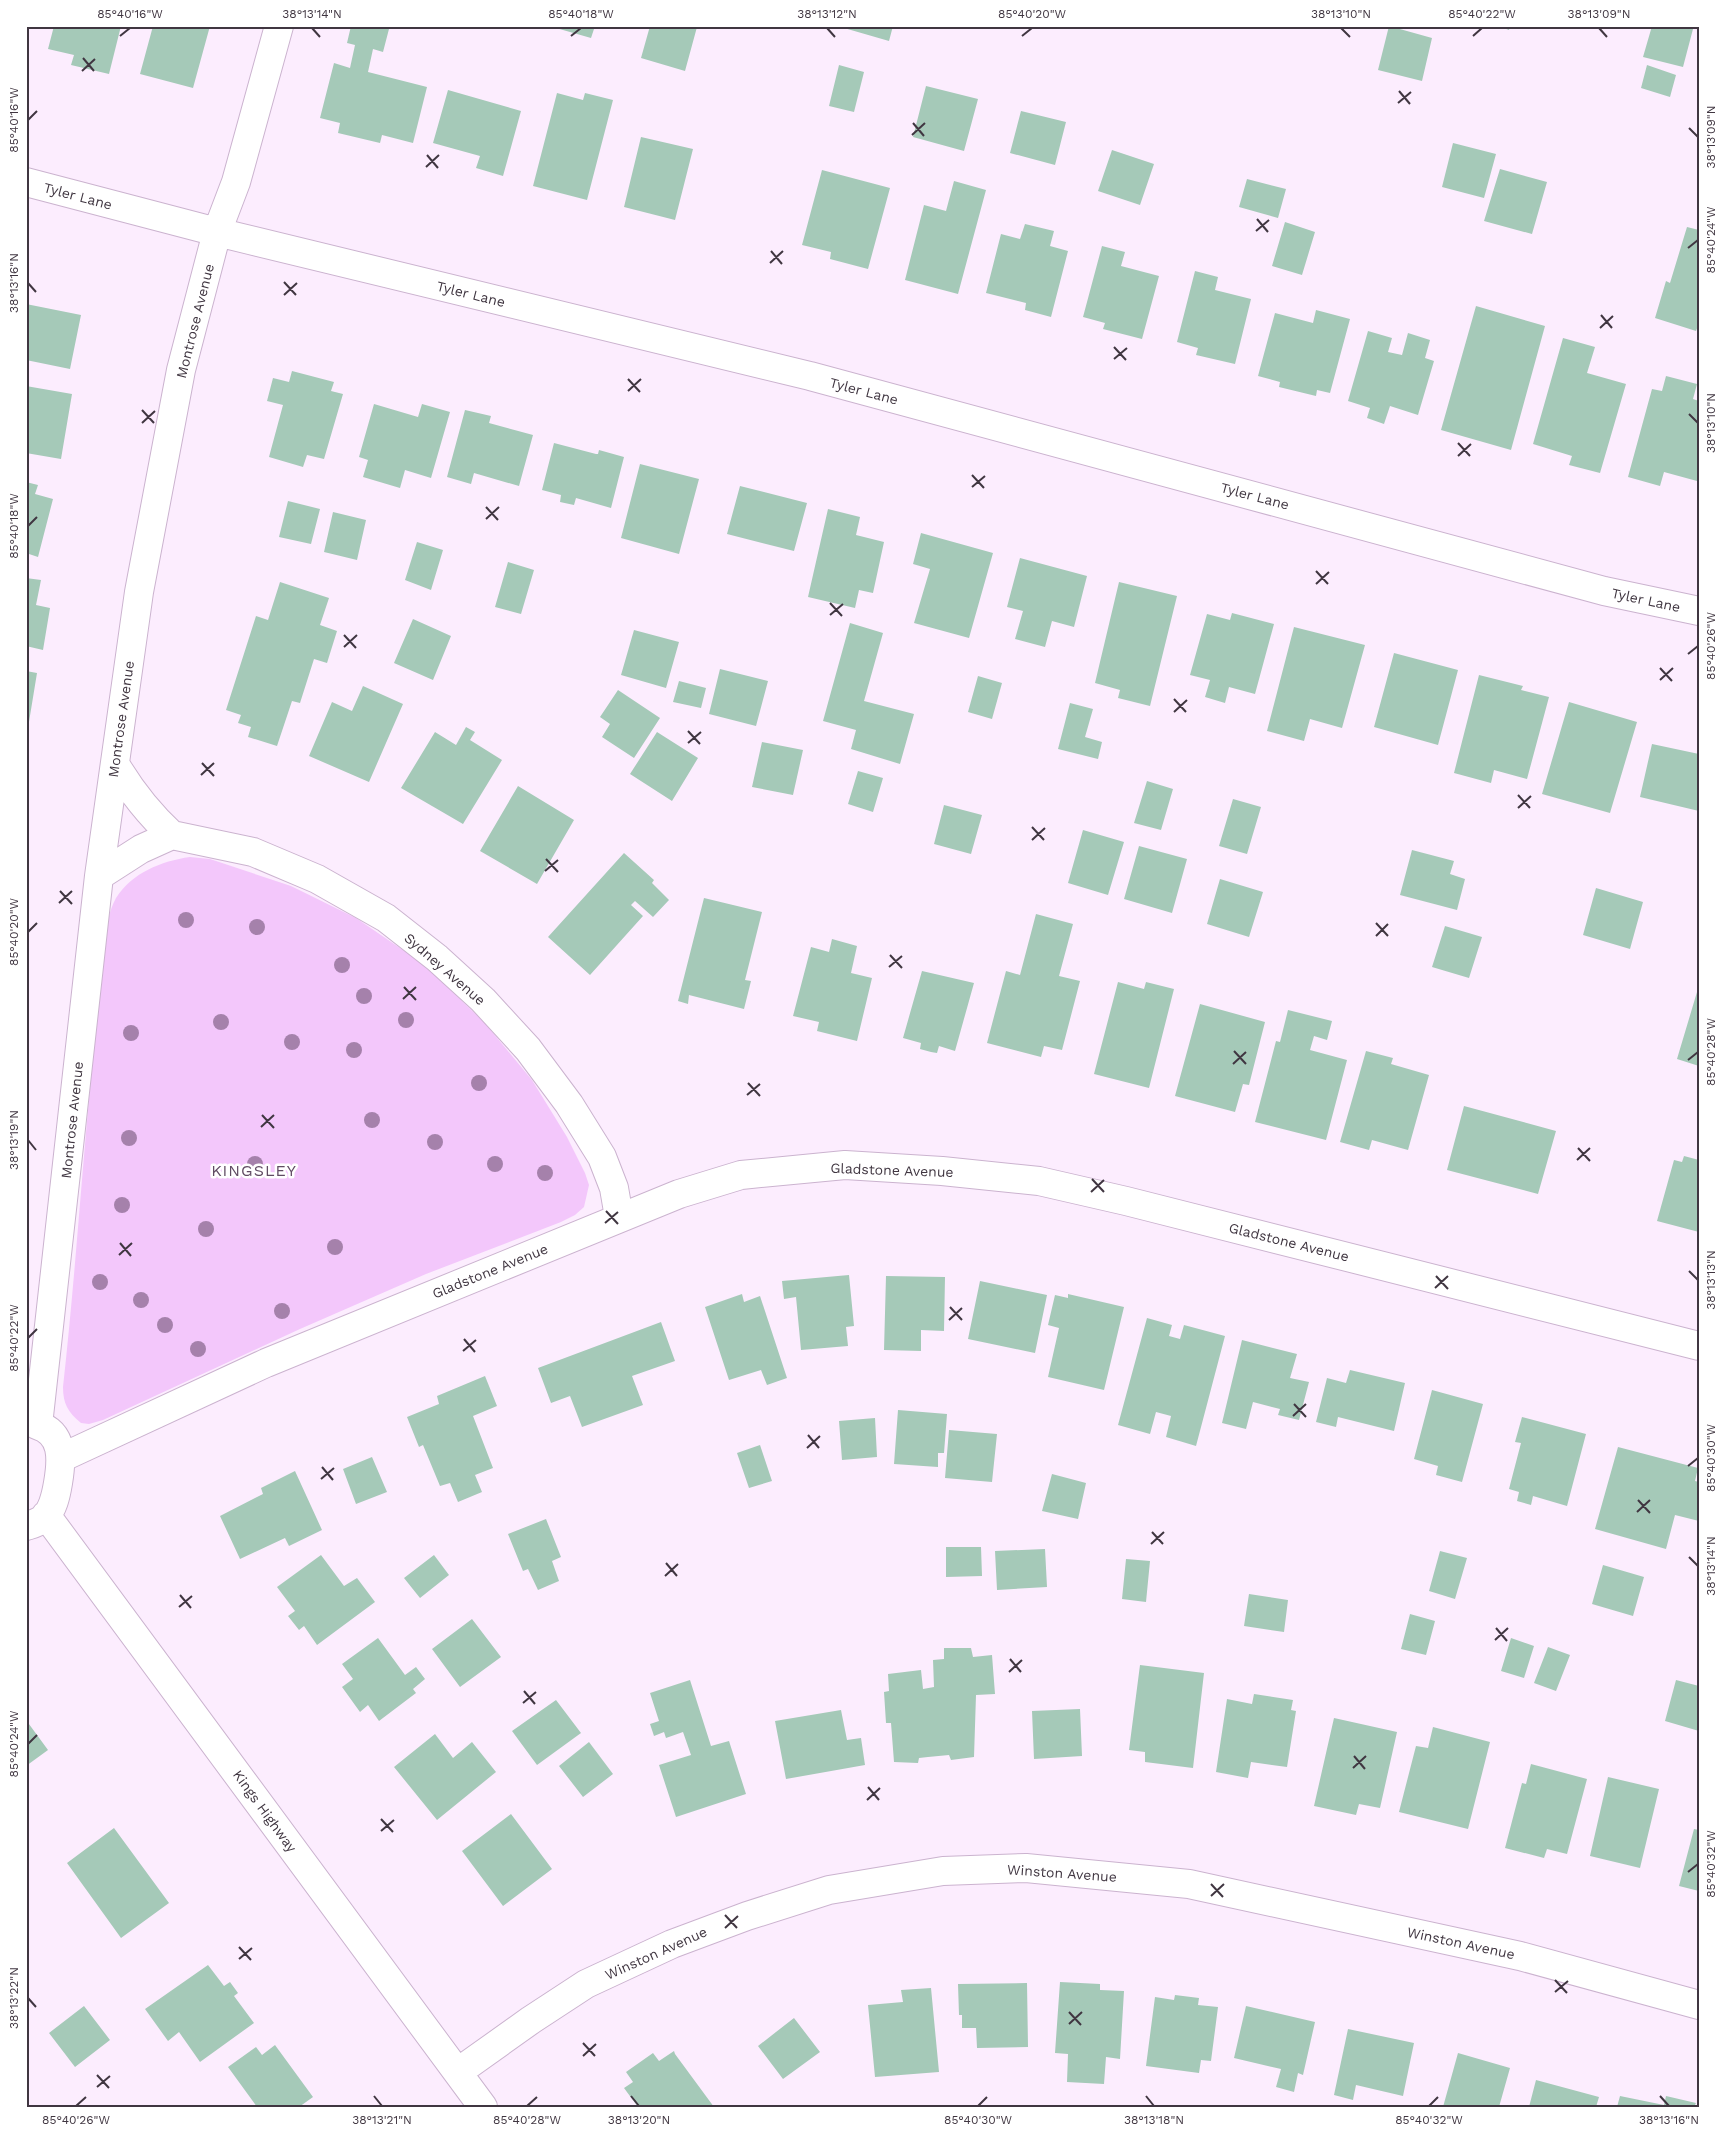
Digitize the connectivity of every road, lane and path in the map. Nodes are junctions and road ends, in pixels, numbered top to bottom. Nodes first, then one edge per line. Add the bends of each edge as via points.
1 (279, 26) edge
2 (26, 182) edge
3 (217, 232) junction
4 (1699, 611) edge
5 (115, 764) junction
6 (172, 836) junction
7 (99, 876) junction
8 (619, 1217) junction
9 (1699, 1346) edge
10 (32, 1424) edge
11 (61, 1458) junction
12 (36, 1521) edge
13 (1699, 2005) edge
14 (458, 2072) junction
15 (483, 2107) edge

1 - 3 street, Montrose Avenue via 236,182
2 - 3 street, Tyler Lane
3 - 4 street, Tyler Lane via 810,376 1604,591
3 - 5 street, Montrose Avenue via 181,370 140,592
5 - 6 street via 129,788
5 - 7 street, Montrose Avenue
6 - 7 street via 141,849
6 - 8 street, Sydney Avenue via 253,852 317,879 386,918 437,958 528,1048 569,1104 602,1157 614,1188
7 - 10 street, Montrose Avenue
8 - 9 street, Gladstone Avenue via 741,1175 845,1166 1039,1181
8 - 11 street, Gladstone Avenue via 266,1363
10 - 11 street via 44,1427 53,1435
11 - 12 street via 56,1496
12 - 14 street, Kings Highway
13 - 14 street, Winston Avenue via 1520,1956 1189,1884 1026,1868 943,1871 829,1890 672,1944 586,1984
14 - 15 street, Kings Highway

